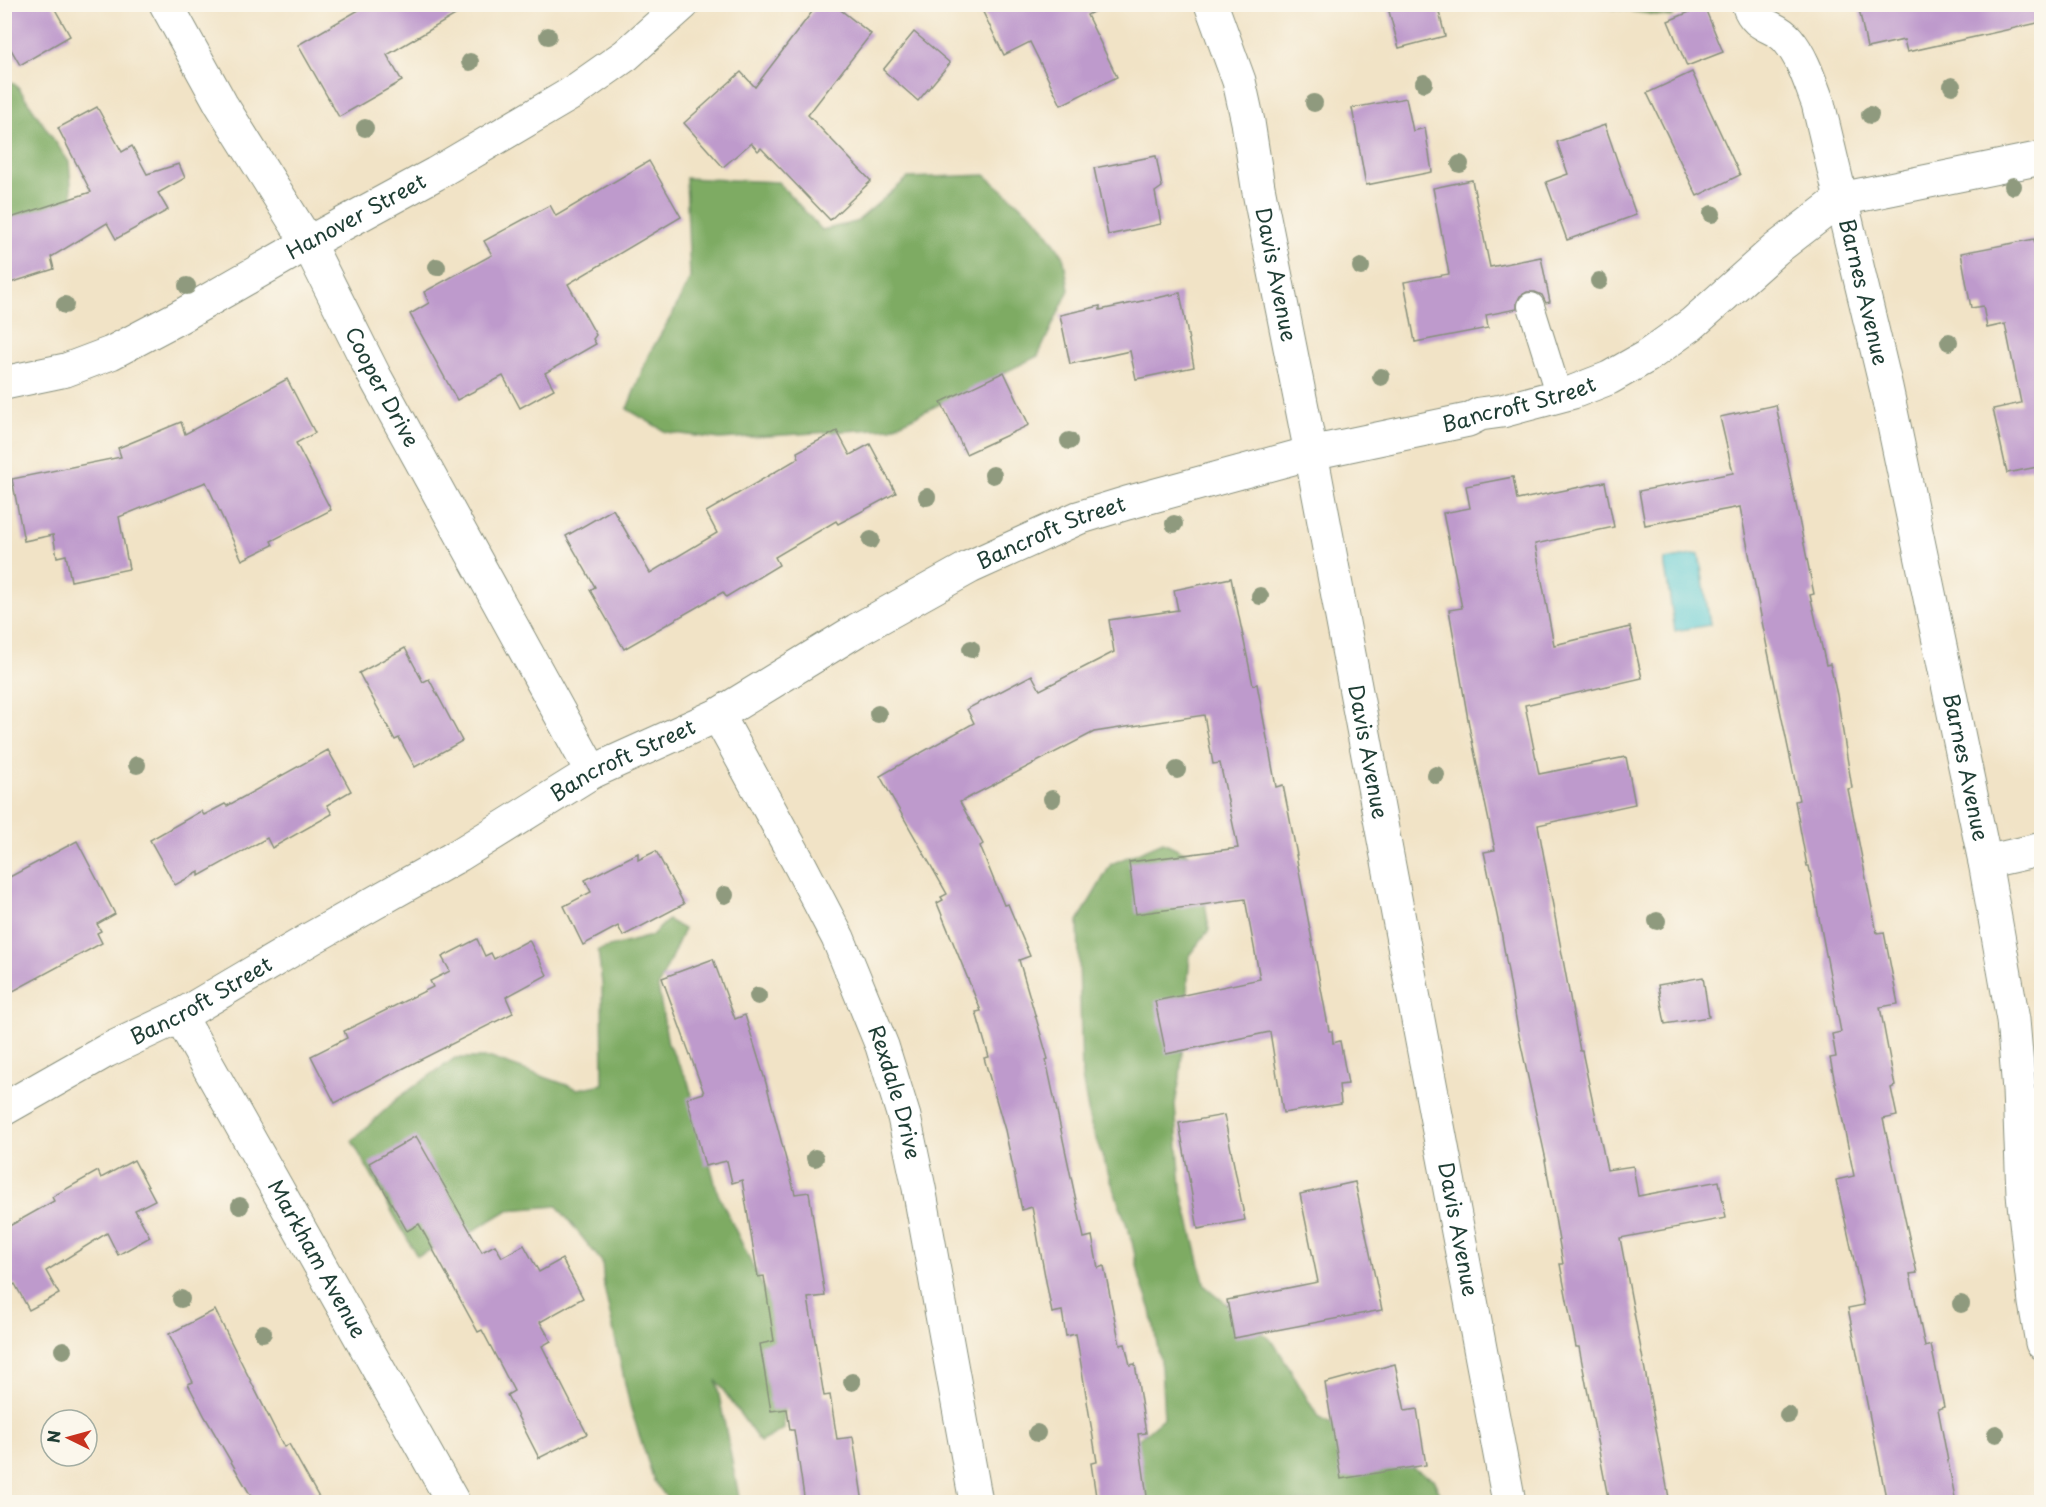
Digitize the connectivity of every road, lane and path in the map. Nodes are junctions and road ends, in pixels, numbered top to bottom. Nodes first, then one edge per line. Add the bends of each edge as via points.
1 (166, 4) edge
2 (683, 4) edge
3 (1211, 4) edge
4 (1748, 4) edge
5 (2042, 158) edge
6 (1841, 199) junction
7 (308, 243) junction
8 (1531, 306) dead end
9 (4, 383) edge
10 (1559, 396) junction
11 (1311, 453) junction
12 (718, 715) junction
13 (592, 772) junction
14 (2042, 849) edge
15 (1985, 862) junction
16 (180, 1016) junction
17 (4, 1109) edge
18 (2042, 1343) edge
19 (453, 1503) edge
20 (976, 1503) edge
21 (1509, 1503) edge

1 - 7 street, Cooper Drive via 221,104
2 - 7 street, Hanover Street via 626,55 569,95
3 - 11 street, Davis Avenue via 1243,99
4 - 6 street, Barnes Avenue via 1752,16 1787,39 1805,70 1818,104
5 - 6 street, Bancroft Street
6 - 10 street, Bancroft Street via 1776,249 1692,324 1646,357 1609,378
6 - 15 street, Barnes Avenue via 1886,387
7 - 9 street, Hanover Street via 111,353 66,370
7 - 13 street, Cooper Drive via 375,375
8 - 10 lane
10 - 11 street, Bancroft Street via 1468,420
11 - 12 street, Bancroft Street via 1078,518 970,567
11 - 21 street, Davis Avenue
12 - 13 street, Bancroft Street
12 - 20 street, Rexdale Drive via 838,938 882,1046 904,1117 919,1188
13 - 16 street, Bancroft Street via 459,855
14 - 15 street
15 - 18 street, Barnes Avenue via 2013,1020 2023,1194
16 - 17 street, Bancroft Street via 106,1051
16 - 19 street, Markham Avenue

